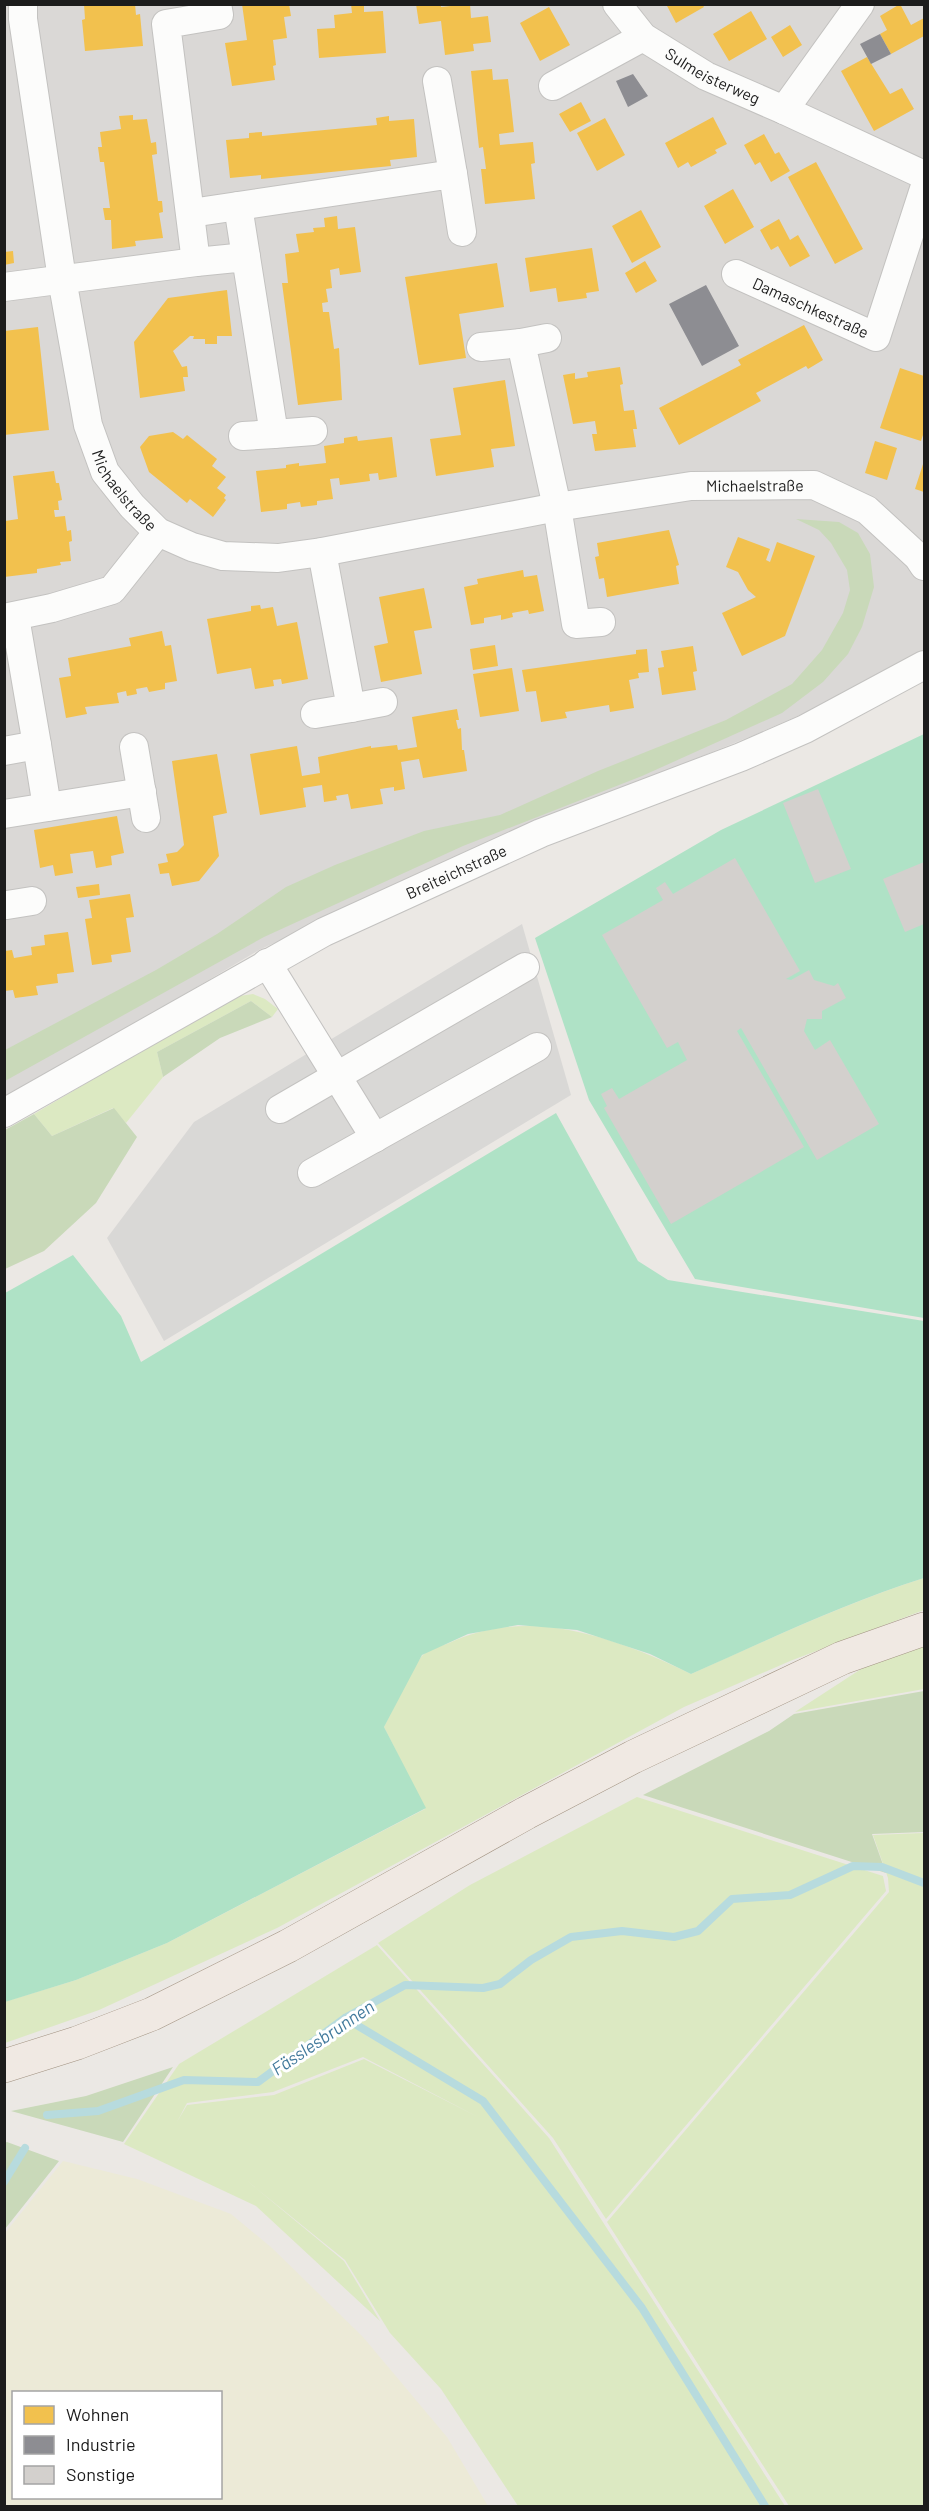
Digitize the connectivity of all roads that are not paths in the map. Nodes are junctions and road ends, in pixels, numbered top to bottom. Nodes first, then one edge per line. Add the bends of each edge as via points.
1 (23, 4) edge
2 (217, 4) edge
3 (617, 4) edge
4 (860, 4) edge
5 (164, 14) edge
6 (643, 37) junction
7 (437, 81) dead end
8 (553, 86) dead end
9 (784, 110) junction
10 (453, 174) junction
11 (924, 175) edge
12 (924, 189) edge
13 (238, 206) junction
14 (191, 213) junction
15 (462, 232) dead end
16 (246, 257) junction
17 (196, 262) junction
18 (736, 274) dead end
19 (62, 279) junction
20 (4, 287) edge
21 (481, 347) dead end
22 (313, 431) dead end
23 (274, 434) junction
24 (243, 436) dead end
25 (557, 507) junction
26 (158, 532) junction
27 (322, 552) junction
28 (924, 566) edge
29 (10, 617) edge
30 (578, 625) dead end
31 (924, 665) edge
32 (383, 702) dead end
33 (351, 708) junction
34 (315, 714) dead end
35 (37, 746) junction
36 (134, 747) dead end
37 (4, 751) edge
38 (47, 807) junction
39 (4, 814) edge
40 (267, 963) junction
41 (525, 967) dead end
42 (537, 1047) dead end
43 (336, 1078) junction
44 (280, 1109) dead end
45 (4, 1113) edge
46 (375, 1138) junction
47 (312, 1173) dead end
48 (924, 1629) edge
49 (4, 2066) edge

1 - 19 street, Michaelstraße via 22,19
2 - 5 street via 219,15
3 - 6 street, Sulmeisterweg
4 - 9 street
5 - 14 street
6 - 8 street
6 - 9 street, Sulmeisterweg via 706,76
7 - 10 street
9 - 11 street, Sulmeisterweg
10 - 13 street
10 - 15 street
12 - 18 street, Damaschkestraße via 876,337
13 - 14 street
13 - 16 street
14 - 17 street
16 - 17 street
16 - 23 street
17 - 19 street
19 - 20 street
19 - 26 street, Michaelstraße via 88,425 105,472
21 - 25 street via 534,341
22 - 23 street
23 - 24 street
25 - 27 street, Michaelstraße
25 - 28 street, Michaelstraße via 691,486 814,485 867,510
25 - 30 street
26 - 27 street, Michaelstraße via 223,556 278,558
26 - 29 street via 112,590
27 - 33 street
29 - 35 street
31 - 40 street, Breiteichstraße via 805,729 541,832 324,932
32 - 33 street
33 - 34 street
35 - 37 street
35 - 38 street
36 - 38 street via 144,805
38 - 39 street
40 - 43 street
40 - 45 street, Breiteichstraße
41 - 43 street
42 - 46 street
43 - 44 street
43 - 46 street
46 - 47 street
48 - 49 main road via 842,1658 633,1757 279,1951 162,2010

